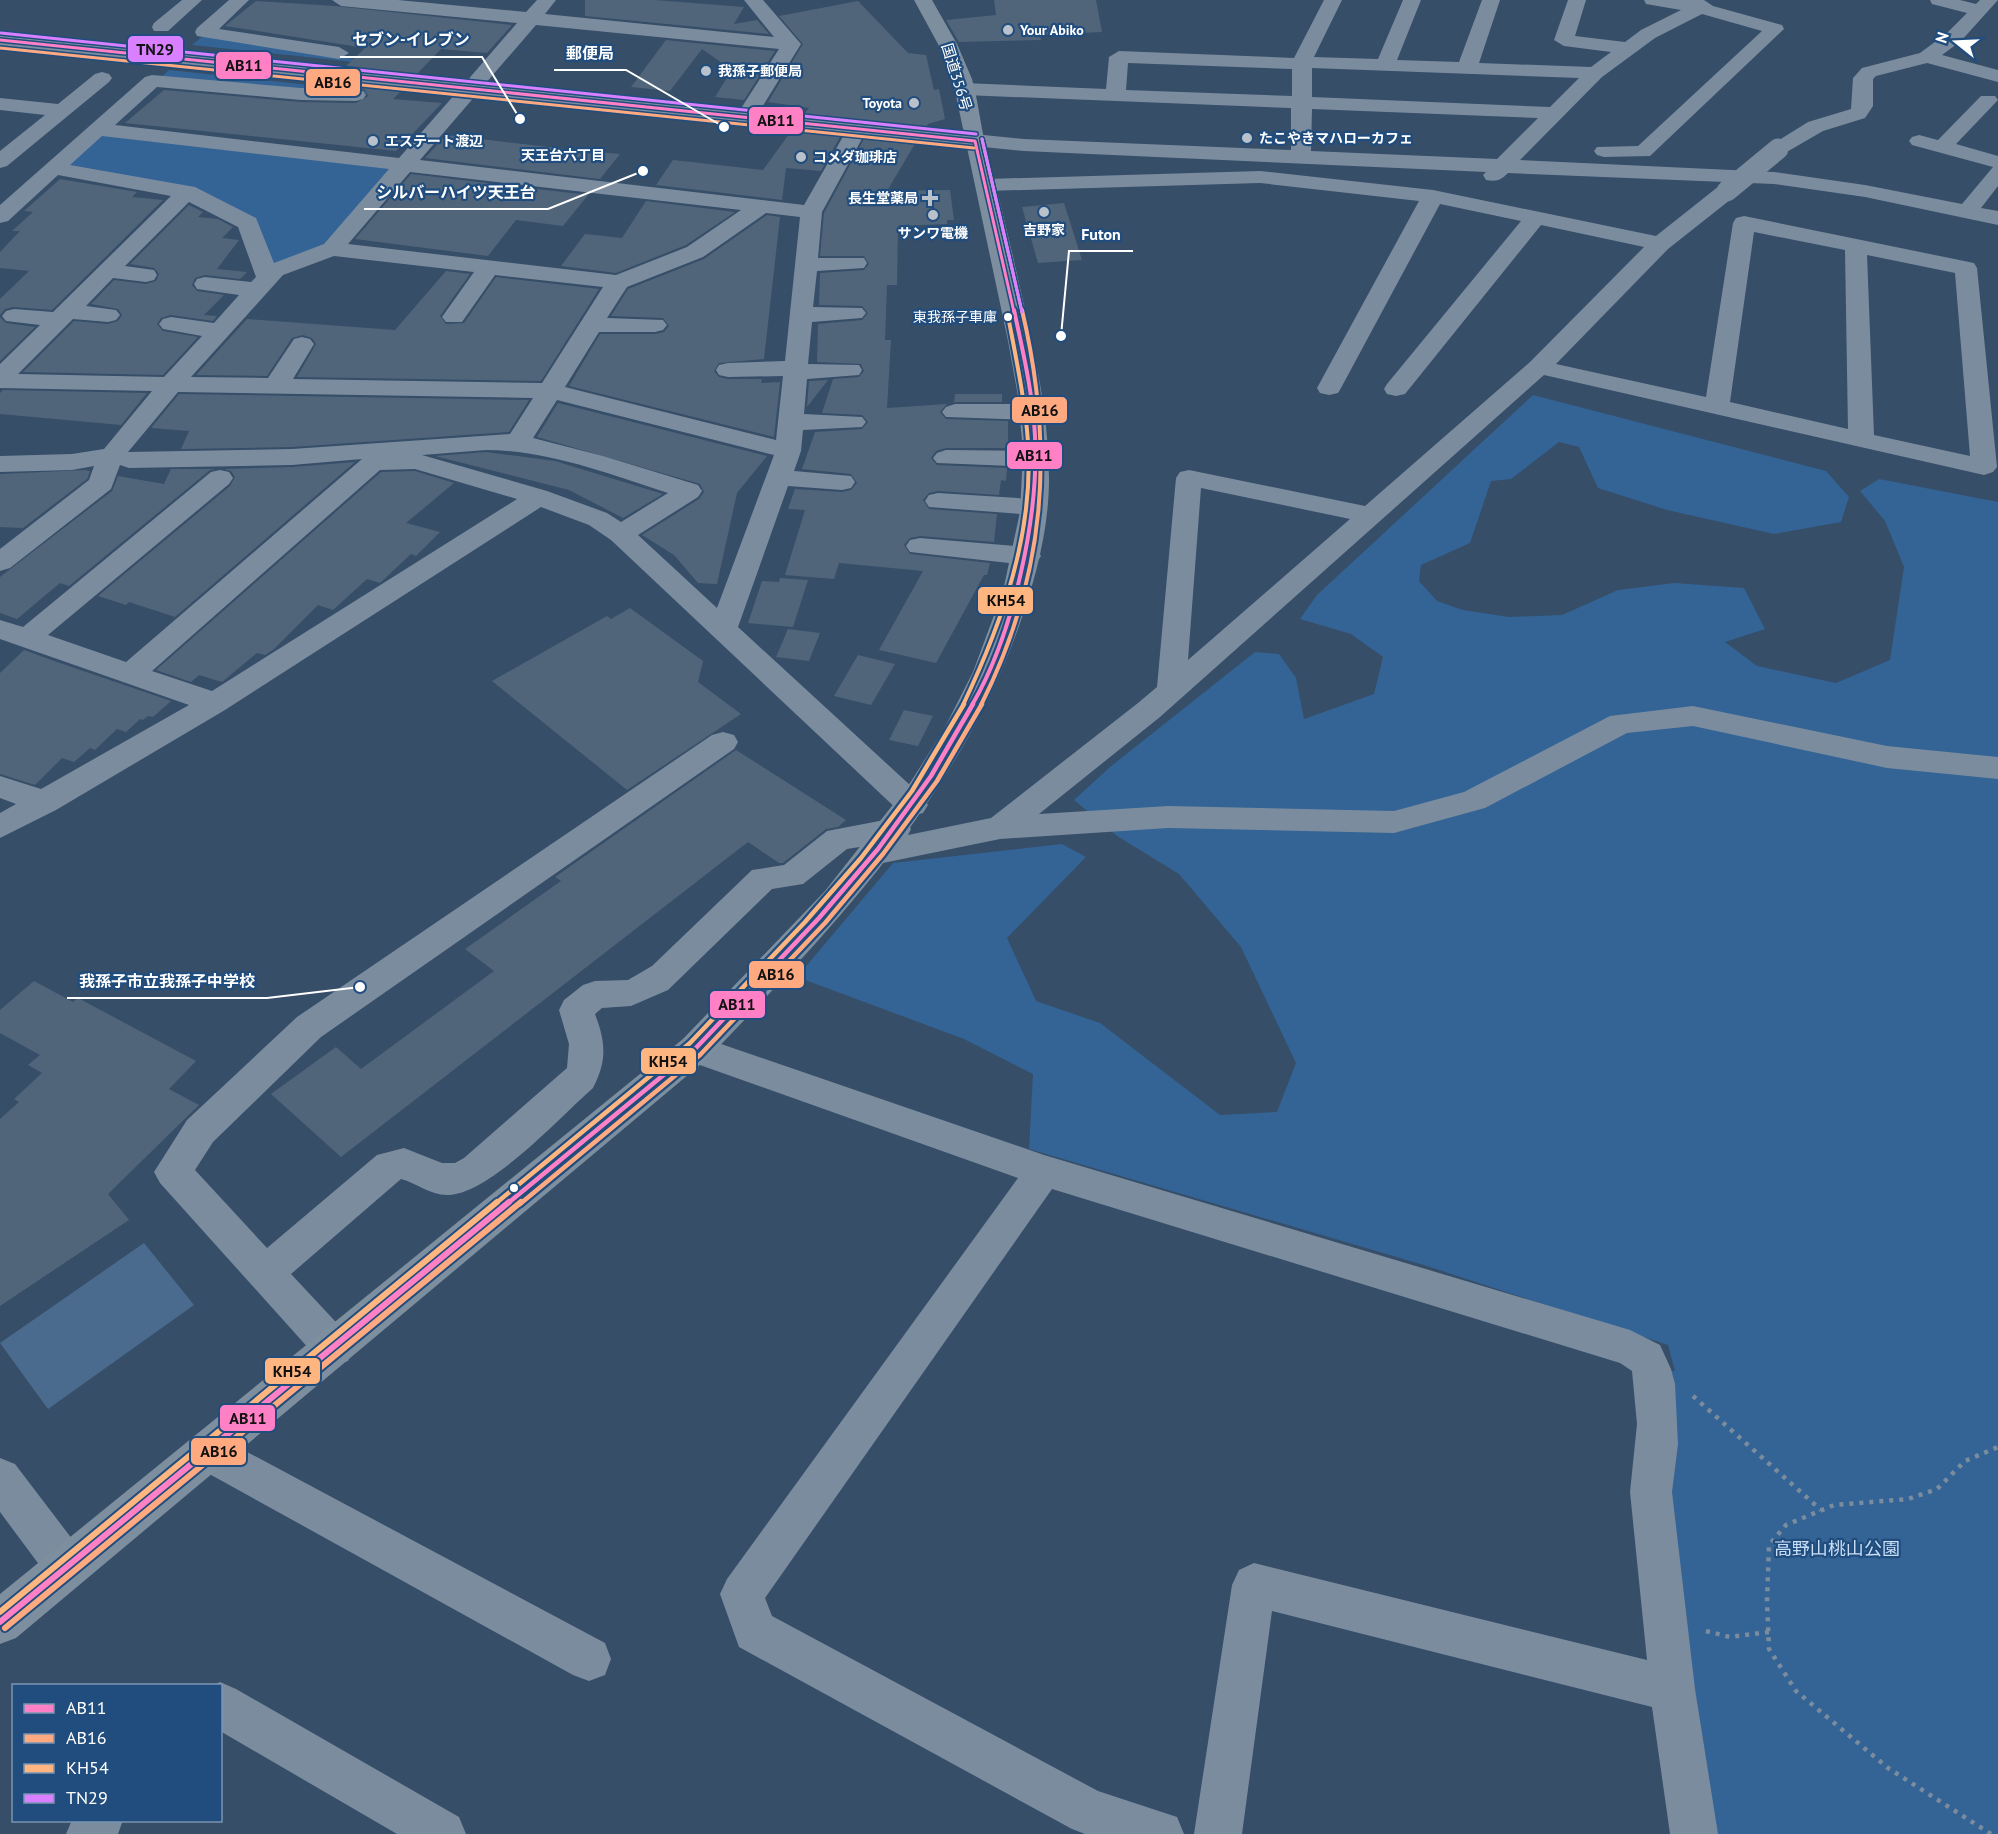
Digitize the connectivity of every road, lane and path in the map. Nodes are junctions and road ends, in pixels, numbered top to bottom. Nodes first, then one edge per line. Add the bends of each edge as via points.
1 (193, 0) edge
2 (240, 0) edge
3 (341, 0) edge
4 (548, 0) edge
5 (753, 0) edge
6 (923, 0) edge
7 (1333, 0) edge
8 (1412, 0) edge
9 (1491, 0) edge
10 (1577, 0) edge
11 (1653, 0) edge
12 (1939, 0) edge
13 (389, 2) edge
14 (1707, 4) edge
15 (1985, 5) edge
16 (531, 19) junction
17 (161, 27) dead end
18 (0, 40) edge
19 (791, 44) junction
20 (1627, 48) junction
21 (1927, 57) junction
22 (1302, 63) junction
23 (1385, 66) junction
24 (1467, 68) junction
25 (1595, 73) junction
26 (1998, 76) edge
27 (102, 78) dead end
28 (406, 81) junction
29 (436, 84) junction
30 (470, 87) junction
31 (964, 89) junction
32 (1115, 95) junction
33 (1988, 100) dead end
34 (1301, 103) junction
35 (0, 104) edge
36 (64, 111) junction
37 (1553, 113) junction
38 (747, 117) junction
39 (96, 129) junction
40 (857, 129) junction
41 (975, 141) junction
42 (1919, 141) dead end
43 (1942, 147) junction
44 (1518, 148) junction
45 (1301, 156) junction
46 (0, 162) edge
47 (1998, 162) edge
48 (405, 165) junction
49 (52, 168) junction
50 (1496, 172) junction
51 (1998, 172) edge
52 (987, 185) junction
53 (187, 192) junction
54 (1725, 193) junction
55 (1433, 196) junction
56 (1469, 203) junction
57 (762, 206) junction
58 (1968, 211) junction
59 (811, 212) junction
60 (0, 216) edge
61 (1536, 218) junction
62 (1998, 218) edge
63 (1660, 244) junction
64 (1856, 246) junction
65 (332, 249) junction
66 (855, 263) dead end
67 (806, 265) junction
68 (489, 267) junction
69 (107, 271) junction
70 (146, 274) dead end
71 (618, 282) junction
72 (206, 284) dead end
73 (262, 284) junction
74 (854, 313) dead end
75 (63, 315) junction
76 (108, 315) dead end
77 (801, 315) junction
78 (14, 316) dead end
79 (454, 317) dead end
80 (171, 324) dead end
81 (592, 325) junction
82 (655, 325) dead end
83 (220, 331) junction
84 (302, 344) dead end
85 (1539, 367) junction
86 (728, 370) dead end
87 (795, 370) junction
88 (849, 370) dead end
89 (0, 379) edge
90 (170, 385) junction
91 (276, 386) junction
92 (1329, 388) dead end
93 (1396, 389) dead end
94 (552, 391) junction
95 (1717, 407) junction
96 (955, 412) dead end
97 (1033, 412) junction
98 (790, 422) junction
99 (853, 422) dead end
100 (1861, 439) junction
101 (518, 442) junction
102 (788, 451) junction
103 (112, 455) junction
104 (946, 458) dead end
105 (1036, 459) junction
106 (0, 464) edge
107 (220, 478) dead end
108 (778, 478) junction
109 (842, 482) dead end
110 (538, 497) junction
111 (938, 501) dead end
112 (1034, 507) junction
113 (1371, 515) junction
114 (621, 534) junction
115 (920, 546) dead end
116 (1027, 555) junction
117 (0, 561) edge
118 (723, 630) junction
119 (12, 639) edge
120 (131, 674) junction
121 (1171, 691) junction
122 (215, 703) junction
123 (723, 742) dead end
124 (1998, 768) edge
125 (0, 788) edge
126 (45, 802) junction
127 (0, 828) edge
128 (895, 828) junction
129 (1000, 828) junction
130 (695, 1049) junction
131 (1044, 1171) junction
132 (265, 1273) junction
133 (334, 1347) junction
134 (1691, 1394) dead end
135 (1998, 1447) edge
136 (208, 1451) junction
137 (0, 1478) edge
138 (1821, 1510) junction
139 (67, 1567) junction
140 (0, 1622) edge
141 (1701, 1630) dead end
142 (1768, 1632) junction
143 (589, 1659) dead end
144 (1672, 1689) junction
145 (222, 1706) edge
146 (99, 1822) edge
147 (90, 1834) edge
148 (442, 1834) edge
149 (1160, 1834) edge
150 (1218, 1834) edge
151 (1694, 1834) edge
152 (1991, 1834) edge

1 - 17 street
2 - 28 street via 204,32 417,67
3 - 13 street
4 - 16 street
5 - 19 street
6 - 31 highway, 国道356号 via 943,32
7 - 22 street
8 - 23 street
9 - 24 street
10 - 20 street via 1564,40
11 - 14 street
12 - 15 street
13 - 16 street
14 - 20 street
14 - 44 street via 1775,29 1643,152
15 - 21 street
16 - 19 street
16 - 30 street
18 - 28 street
19 - 38 street
20 - 25 street
21 - 26 street
21 - 54 street, bridge via 1869,72 1863,78 1863,106 1858,114 1828,119 1802,132
22 - 23 street
22 - 32 street via 1119,57
22 - 34 street
23 - 24 street
24 - 25 street
25 - 37 street
27 - 36 street
28 - 29 street
29 - 30 street
29 - 39 street via 406,97 301,94 152,81
30 - 38 street
30 - 48 street
31 - 32 street
31 - 41 highway, 国道356号
32 - 34 street
33 - 43 street
34 - 37 street
34 - 45 street
35 - 36 street
36 - 46 street
37 - 44 street
38 - 40 street
39 - 48 street
39 - 49 street
40 - 41 street
40 - 59 street
41 - 45 street
41 - 52 highway, 国道356号
42 - 43 street
43 - 47 street
44 - 50 street
45 - 50 street
48 - 57 street
48 - 65 street
49 - 53 street
49 - 60 street
50 - 54 street
50 - 56 street
50 - 58 street via 1774,178 1865,190
51 - 58 street
52 - 55 street via 1260,177
52 - 97 highway, 国道356号
53 - 69 street
53 - 73 street via 248,223
54 - 63 street
55 - 56 street
55 - 92 street
56 - 61 street
57 - 59 street
57 - 71 street via 695,252
58 - 62 street
59 - 67 street
61 - 63 street
61 - 93 street
63 - 85 street
64 - 95 street via 1744,223
64 - 100 street
64 - 100 street via 1966,268 1984,467
65 - 68 street
65 - 73 street via 275,270
66 - 67 street
67 - 77 street
68 - 71 street
68 - 79 street
69 - 70 street
69 - 75 street
71 - 81 street
72 - 73 street
73 - 83 street
74 - 77 street
75 - 76 street
75 - 78 street
75 - 89 street
77 - 87 street
80 - 83 street
81 - 82 street
81 - 94 street
83 - 90 street
84 - 91 street
85 - 95 street
85 - 113 street
86 - 87 street
87 - 88 street
87 - 98 street
89 - 90 street
90 - 91 street
90 - 103 street
91 - 94 street
94 - 101 street
94 - 102 street
95 - 100 street
96 - 97 street
97 - 105 highway, 国道356号
98 - 99 street
98 - 102 street
101 - 103 street via 292,457 129,460
101 - 114 street via 689,491
102 - 108 street
103 - 106 street via 72,462
103 - 117 street via 102,483
104 - 105 street
105 - 112 highway, 国道356号
107 - 119 street
108 - 109 street
108 - 118 street
110 - 114 street via 598,519
110 - 120 street via 416,461 373,463
110 - 122 street
111 - 112 street
112 - 116 highway, 国道356号
113 - 121 street
113 - 121 street via 1189,478
114 - 118 street
115 - 116 street
116 - 128 highway, 国道356号 via 984,681 951,748
118 - 128 street
119 - 120 street
120 - 122 street
121 - 129 street
122 - 126 street
123 - 132 street via 309,1027 200,1131 172,1172
124 - 129 street via 1887,757 1693,716 1621,723 1474,800 1394,822 1168,817
125 - 126 street
126 - 127 street
128 - 129 street
128 - 130 highway, 国道356号 via 796,946
128 - 132 street via 838,839 792,876 763,878 645,989 612,996 595,994 576,1010 589,1051 580,1078 477,1169 461,1178 441,1179 410,1164 399,1162 390,1166
130 - 131 street
130 - 133 highway, 国道356号
131 - 144 street via 1630,1348 1645,1358 1655,1386 1656,1476 1651,1492
131 - 149 street via 742,1594 755,1631 1089,1812
132 - 133 street
133 - 136 highway, 国道356号
134 - 138 path
135 - 138 path via 1965,1461 1937,1490 1908,1499 1834,1505
136 - 139 highway, 国道356号
136 - 143 street
137 - 139 street
138 - 142 path via 1786,1525 1769,1545
139 - 140 highway, 国道356号
141 - 142 path via 1730,1637
142 - 152 path via 1769,1649 1791,1683 1821,1714 1888,1768
144 - 150 street via 1254,1585
144 - 151 street
145 - 148 street
146 - 147 street

